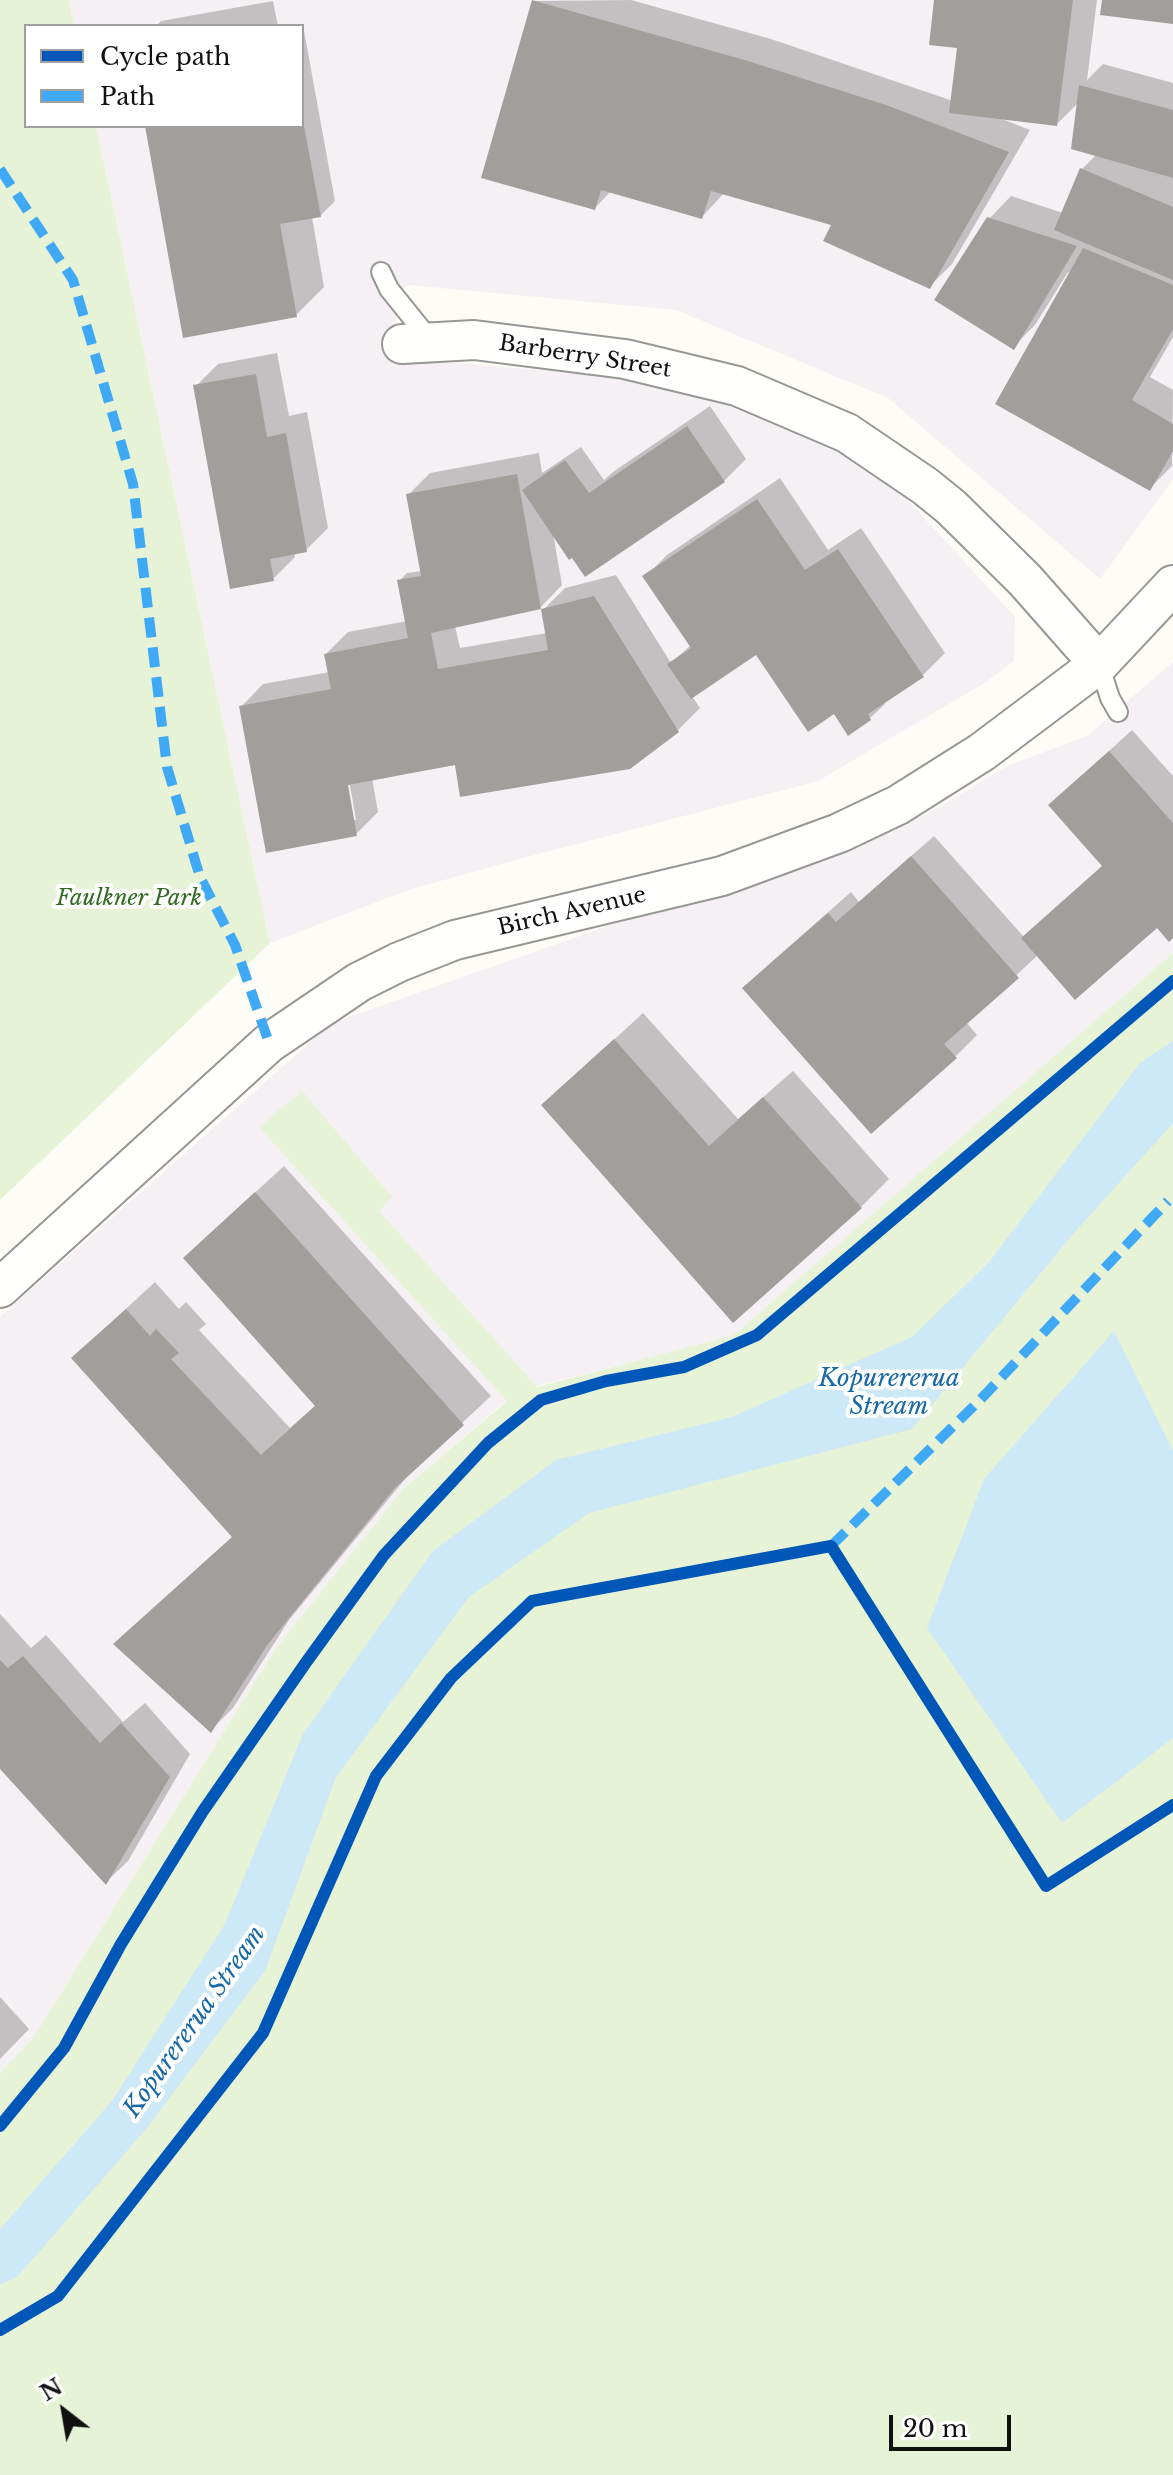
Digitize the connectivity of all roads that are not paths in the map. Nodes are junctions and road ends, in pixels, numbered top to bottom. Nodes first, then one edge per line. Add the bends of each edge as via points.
1 (381, 272) dead end
2 (416, 342) joint
3 (1173, 585) edge
4 (1099, 664) junction
5 (1118, 712) dead end
6 (0, 1288) edge

1 - 2 lane
2 - 4 street, Barberry Street via 474,340 625,359 737,386 847,433 951,507
3 - 4 street, Birch Avenue
4 - 5 lane
4 - 6 street, Birch Avenue via 960,766 898,805 839,833 722,876 455,940 359,982 269,1043

